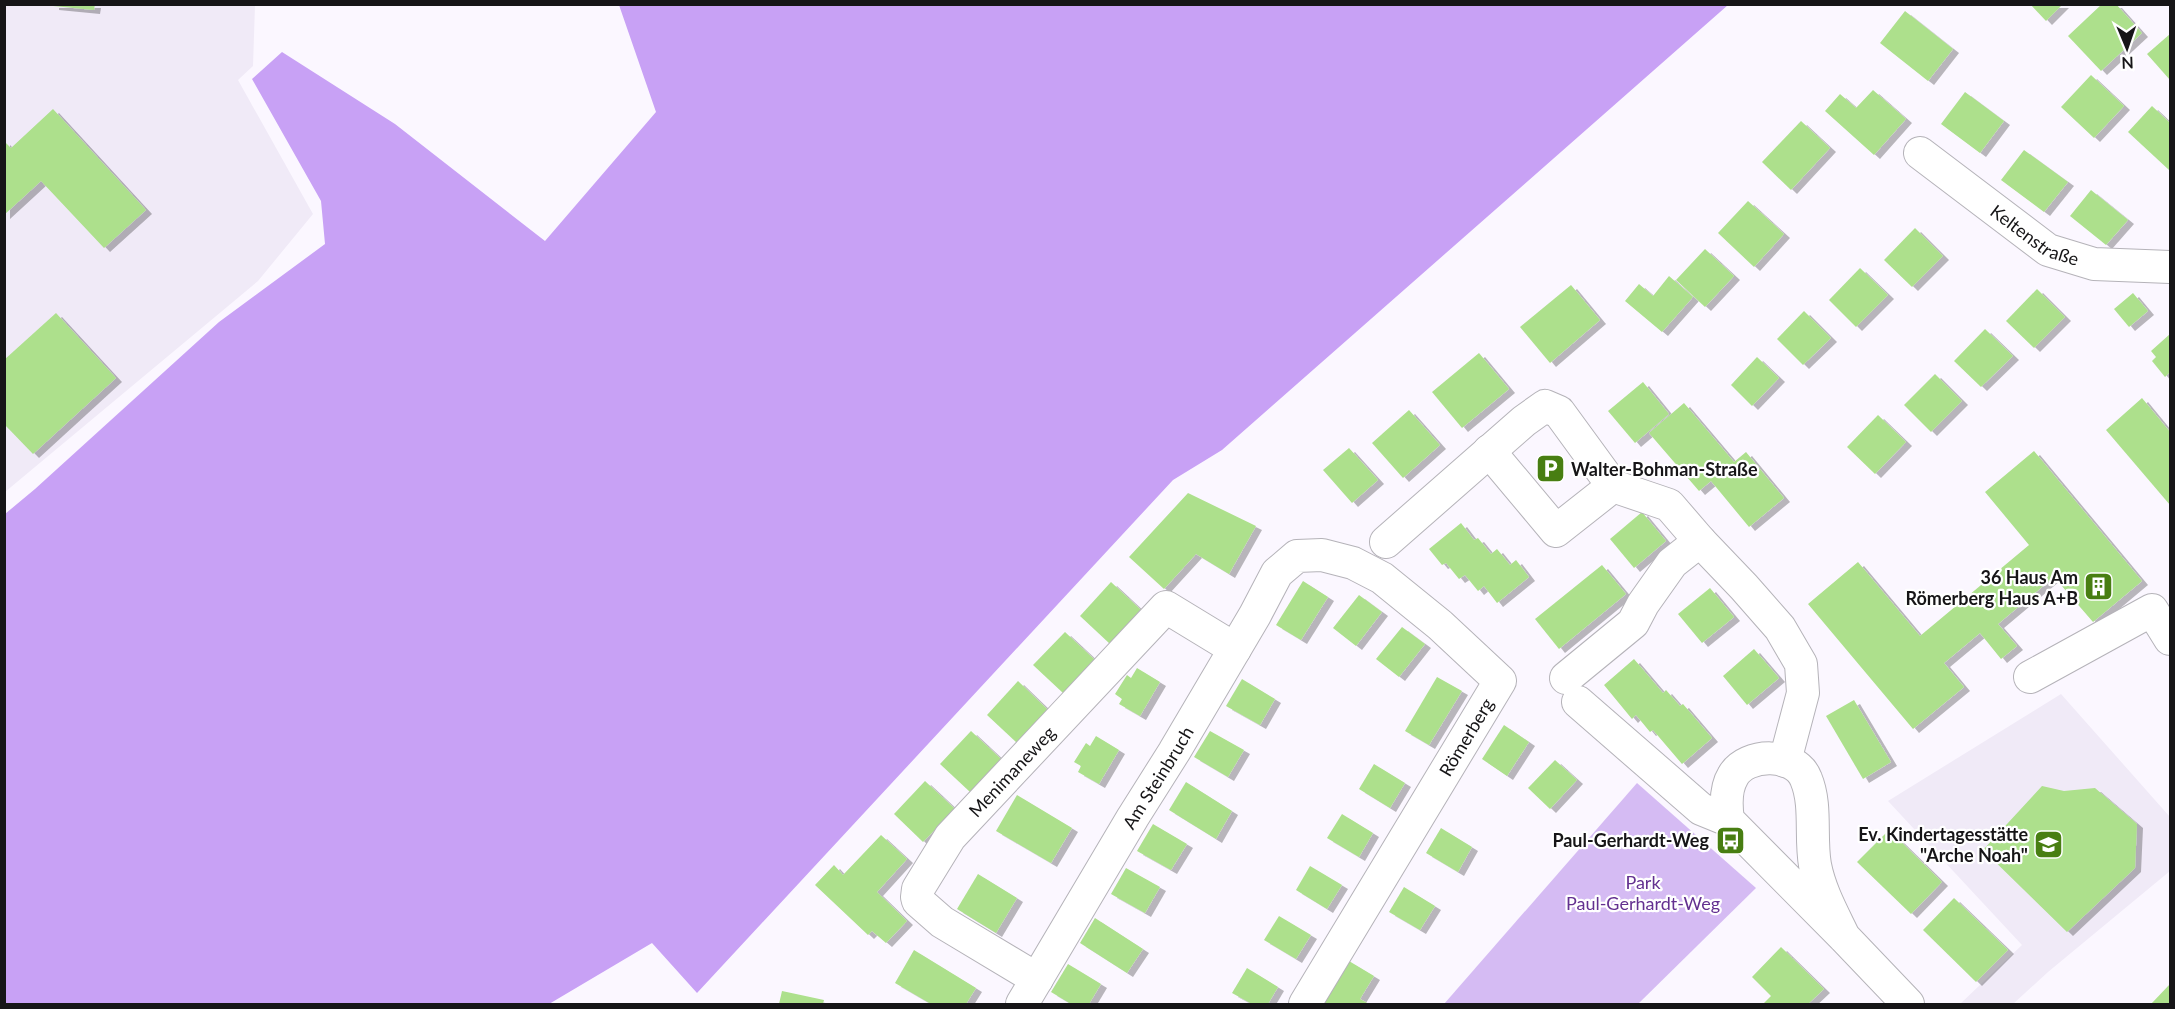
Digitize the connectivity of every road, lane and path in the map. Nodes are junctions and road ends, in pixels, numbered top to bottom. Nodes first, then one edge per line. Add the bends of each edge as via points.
1 (1920, 153) dead end
2 (2170, 267) edge
3 (1489, 451) junction
4 (1613, 486) junction
5 (1386, 542) dead end
6 (1700, 542) junction
7 (1297, 556) joint
8 (2170, 639) edge
9 (1235, 649) junction
10 (2030, 677) dead end
11 (1785, 761) junction
12 (1723, 818) junction
13 (1844, 937) junction
14 (1027, 997) edge
15 (1305, 1005) edge
16 (1908, 1005) edge

1 - 2 street, Keltenstraße via 2048,249 2094,264
3 - 4 street via 1556,531
3 - 4 street via 1545,406 1559,411
3 - 5 street
4 - 6 street via 1669,505
6 - 11 street via 1780,628 1801,664 1803,693
6 - 12 street via 1672,563 1633,622 1572,690 1701,809
7 - 9 street, Am Steinbruch via 1276,573
7 - 15 street, Römerberg via 1322,555 1353,563 1382,578 1500,681
8 - 10 street via 2152,610
9 - 14 street, Am Steinbruch
9 - 14 street, Menimaneweg via 1166,607 950,837 918,889 918,901
11 - 12 street via 1758,759 1739,767 1732,776
11 - 13 street via 1799,768 1806,778 1815,864 1822,892
12 - 13 street
13 - 16 street

